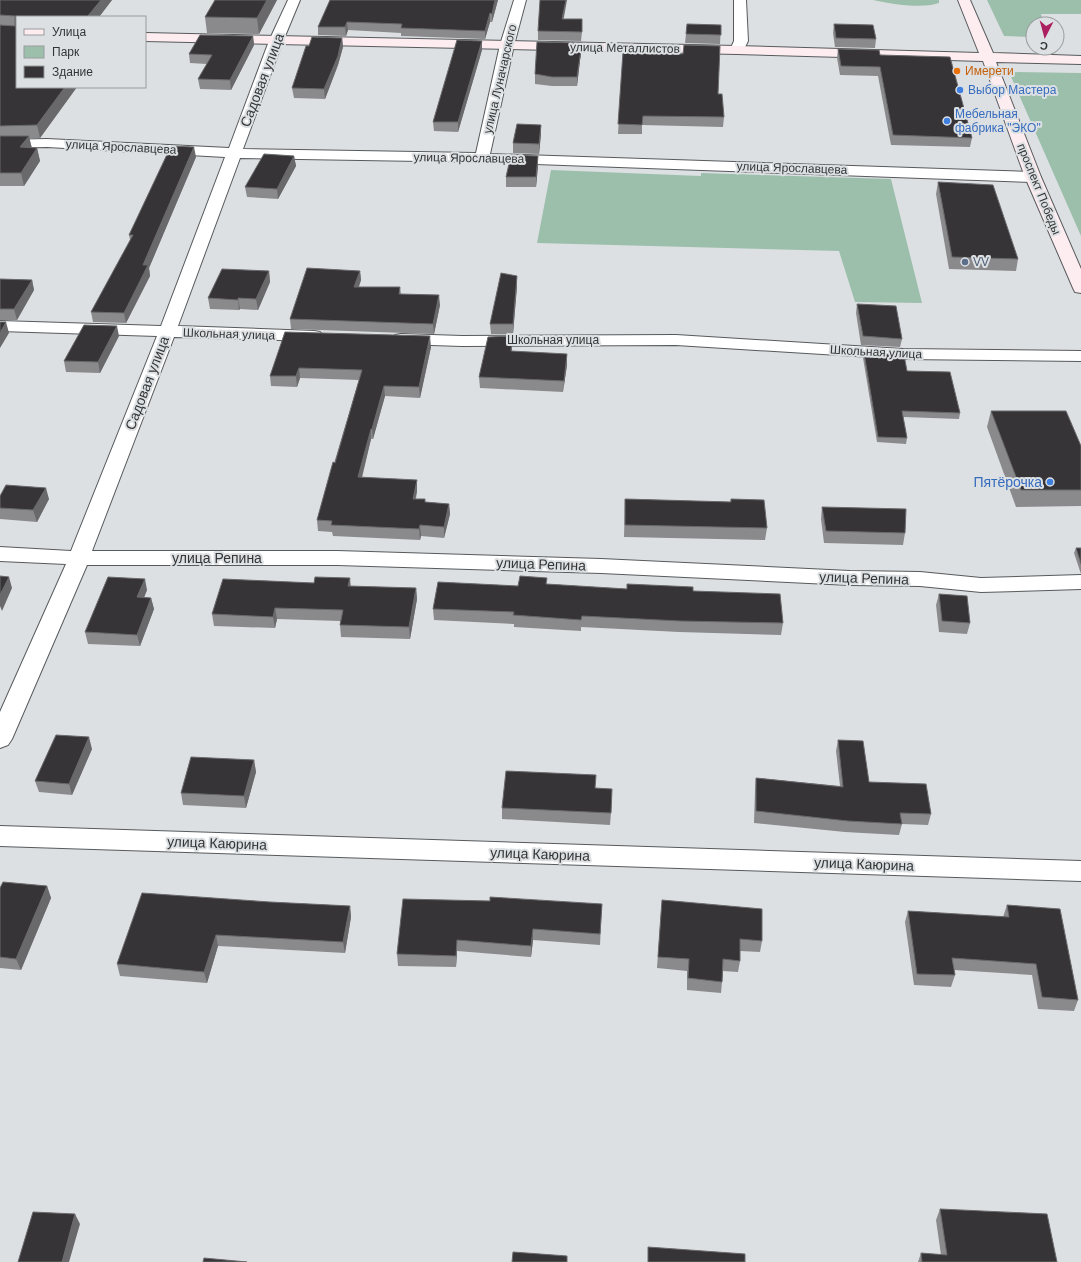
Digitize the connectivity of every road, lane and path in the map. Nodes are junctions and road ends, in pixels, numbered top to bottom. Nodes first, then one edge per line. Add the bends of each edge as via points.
1 (294, 0) edge
2 (520, 0) edge
3 (740, 0) edge
4 (964, 0) edge
5 (146, 37) edge
6 (276, 41) junction
7 (507, 45) junction
8 (737, 50) junction
9 (988, 58) junction
10 (1081, 60) edge
11 (0, 144) edge
12 (234, 153) junction
13 (482, 158) junction
14 (1033, 177) junction
15 (1081, 288) edge
16 (0, 326) edge
17 (167, 332) junction
18 (327, 337) edge
19 (383, 338) edge
20 (1081, 356) edge
21 (0, 554) edge
22 (79, 558) junction
23 (1081, 582) edge
24 (0, 739) edge
25 (0, 836) edge
26 (1081, 871) edge

1 - 6 street, Садовая улица
2 - 7 street, улица Луначарского
3 - 8 street via 741,41
4 - 9 street, проспект Победы
5 - 6 street, улица Металлистов
6 - 7 street, улица Металлистов
6 - 12 street, Садовая улица
7 - 8 street, улица Металлистов
7 - 13 street, улица Луначарского
8 - 9 street, улица Металлистов
9 - 10 street, улица Металлистов
9 - 14 street, проспект Победы
11 - 12 street, улица Ярославцева via 47,143
12 - 13 street, улица Ярославцева
12 - 17 street, Садовая улица
13 - 14 street, улица Ярославцева
14 - 15 street, проспект Победы
16 - 17 street, Школьная улица
17 - 18 street, Школьная улица
17 - 22 street, Садовая улица
19 - 20 street, Школьная улица via 462,341 676,340 903,354
21 - 22 street, улица Репина
22 - 23 street, улица Репина via 337,558 920,579 981,585
22 - 24 street, Садовая улица
25 - 26 street, улица Каюрина

